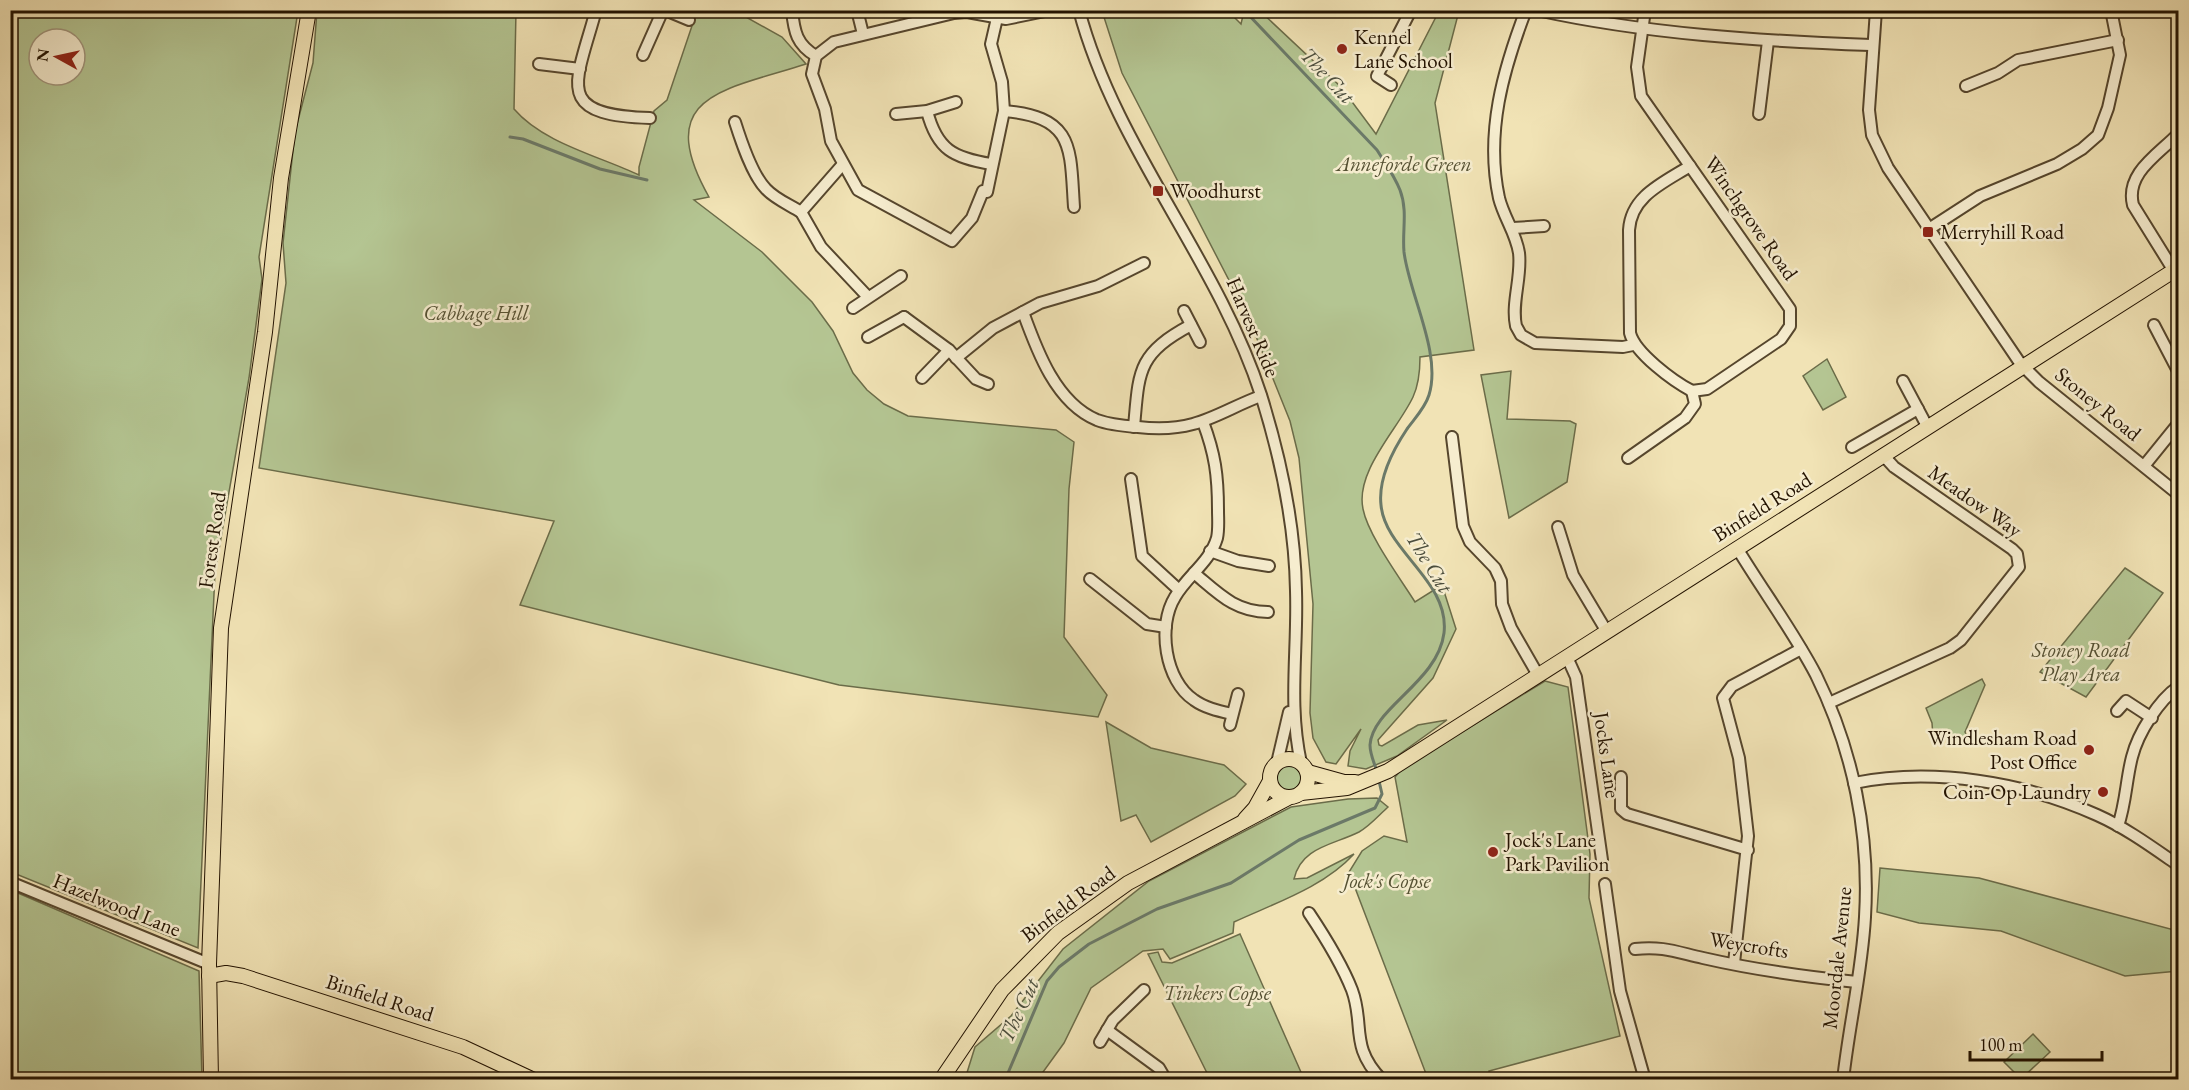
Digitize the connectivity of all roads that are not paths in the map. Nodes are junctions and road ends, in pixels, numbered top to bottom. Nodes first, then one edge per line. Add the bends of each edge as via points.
1 (309, 10) edge
2 (596, 10) edge
3 (664, 10) edge
4 (792, 10) edge
5 (857, 10) edge
6 (1050, 10) edge
7 (1079, 10) edge
8 (1411, 10) edge
9 (1526, 10) edge
10 (1537, 10) edge
11 (1645, 10) edge
12 (1876, 10) edge
13 (2111, 10) edge
14 (953, 12) edge
15 (997, 18) junction
16 (689, 21) dead end
17 (1643, 27) junction
18 (863, 34) junction
19 (2118, 40) junction
20 (1768, 42) junction
21 (1871, 45) junction
22 (643, 55) dead end
23 (816, 56) junction
24 (539, 64) dead end
25 (580, 69) junction
26 (1391, 85) dead end
27 (1966, 86) dead end
28 (956, 102) dead end
29 (927, 111) junction
30 (1004, 111) junction
31 (896, 114) dead end
32 (1759, 114) dead end
33 (650, 118) dead end
34 (735, 122) dead end
35 (2178, 134) edge
36 (843, 164) junction
37 (991, 164) junction
38 (1690, 166) junction
39 (1074, 207) dead end
40 (801, 212) junction
41 (1544, 226) dead end
42 (1513, 228) junction
43 (1929, 229) junction
44 (1144, 262) dead end
45 (2176, 269) edge
46 (901, 276) dead end
47 (868, 297) junction
48 (853, 308) dead end
49 (1184, 311) dead end
50 (1023, 312) junction
51 (1191, 325) junction
52 (2154, 325) dead end
53 (868, 337) dead end
54 (1200, 342) dead end
55 (1633, 345) junction
56 (952, 354) junction
57 (2023, 366) junction
58 (2178, 371) edge
59 (922, 378) dead end
60 (1903, 381) dead end
61 (988, 384) dead end
62 (1692, 391) junction
63 (1261, 396) junction
64 (1918, 409) junction
65 (1203, 422) junction
66 (2178, 424) edge
67 (1927, 426) junction
68 (1134, 427) junction
69 (1452, 437) dead end
70 (1852, 447) dead end
71 (1883, 454) junction
72 (1628, 458) dead end
73 (2144, 466) junction
74 (1131, 479) dead end
75 (2178, 494) edge
76 (1558, 527) dead end
77 (1737, 548) junction
78 (1210, 551) junction
79 (1269, 566) dead end
80 (1194, 573) junction
81 (1090, 579) dead end
82 (1179, 590) junction
83 (1268, 612) dead end
84 (1166, 627) junction
85 (1607, 632) junction
86 (1801, 649) junction
87 (1567, 657) junction
88 (1538, 675) junction
89 (1294, 685) junction
90 (2178, 687) edge
91 (1238, 694) dead end
92 (1829, 703) junction
93 (2117, 711) dead end
94 (2152, 718) junction
95 (1277, 763) junction
96 (1304, 767) junction
97 (1621, 777) dead end
98 (1270, 781) junction
99 (1367, 782) junction
100 (1854, 783) junction
101 (1296, 795) junction
102 (1241, 823) junction
103 (2118, 826) junction
104 (1748, 850) junction
105 (1602, 860) dead end
106 (2178, 866) edge
107 (10, 882) edge
108 (1605, 884) dead end
109 (1309, 913) dead end
110 (1635, 949) dead end
111 (1734, 963) junction
112 (209, 970) junction
113 (1857, 982) junction
114 (1144, 990) dead end
115 (1107, 1030) junction
116 (1100, 1042) dead end
117 (955, 1058) junction
118 (211, 1080) edge
119 (534, 1080) edge
120 (941, 1080) edge
121 (951, 1080) edge
122 (1166, 1080) edge
123 (1382, 1080) edge
124 (1645, 1080) edge
125 (1843, 1080) edge

1 - 112 main road, Forest Road via 281,178 265,332 221,628
2 - 25 street
3 - 16 street
3 - 22 street
4 - 23 street via 796,39
5 - 18 street
6 - 15 street via 1013,19
7 - 63 street, Harvest Ride via 1114,102 1215,287
8 - 26 street via 1377,76
9 - 42 street via 1502,81 1495,132 1499,197
10 - 17 street
11 - 17 street, Winchgrove Road
12 - 21 street, Stoney Road
13 - 19 street
14 - 15 street
14 - 18 street
15 - 30 street via 992,44 1002,82
17 - 20 street
17 - 38 street, Winchgrove Road via 1637,67 1639,89
18 - 23 street via 834,42
19 - 27 street via 2018,60
19 - 43 street via 2120,55 2098,135 2057,164 1980,196
20 - 21 street
20 - 32 street
21 - 43 street, Stoney Road via 1868,101 1872,135 1888,168
23 - 36 street via 812,74 825,108 831,141
24 - 25 street
25 - 33 street via 578,94 591,109
28 - 29 street
29 - 31 street
29 - 37 street via 934,132 949,152
30 - 37 street
30 - 39 street via 1040,117 1063,136 1072,159
34 - 40 street via 759,181
35 - 45 street via 2136,177 2131,196 2133,205
36 - 37 street via 858,190 952,241 972,218 983,191 987,192
36 - 40 street
38 - 55 street via 1644,196 1630,215
38 - 62 street, Winchgrove Road via 1790,309 1790,326 1781,339 1707,389
40 - 47 street via 821,247
41 - 42 street
42 - 55 street via 1519,257 1515,321 1521,335 1535,343
43 - 57 street, Stoney Road
44 - 50 street via 1098,286 1056,297
45 - 57 main road, Binfield Road
46 - 47 street
47 - 48 street
49 - 51 street
50 - 56 street
50 - 68 street via 1040,357 1072,403 1095,419
51 - 54 street
51 - 68 street via 1163,340 1147,359 1138,378
52 - 58 street
53 - 56 street via 903,315
55 - 62 street
56 - 59 street
56 - 61 street via 976,379
57 - 67 main road, Binfield Road
57 - 73 street, Stoney Road
60 - 64 street
62 - 72 street via 1695,404 1685,418
63 - 65 street
63 - 89 street, Harvest Ride via 1284,480 1292,533 1296,591
64 - 67 street
64 - 70 street
65 - 68 street via 1173,428
65 - 78 street via 1218,477 1217,537
66 - 73 street
67 - 71 main road, Binfield Road
69 - 88 street via 1463,526 1470,542 1495,568 1511,628
71 - 77 main road, Binfield Road
71 - 92 street, Meadow Way via 1894,467 2012,549 2019,567 1950,648
73 - 75 street, Stoney Road
74 - 82 street via 1143,556
76 - 85 street via 1574,575
77 - 85 main road, Binfield Road
77 - 86 street, Moordale Avenue
78 - 79 street
78 - 80 street
80 - 82 street
80 - 83 street via 1230,604 1252,612
81 - 84 street via 1147,624
82 - 84 street via 1168,610
84 - 91 street via 1169,662 1181,689 1231,720
85 - 87 main road, Binfield Road
86 - 92 street, Moordale Avenue
86 - 104 street via 1732,686 1723,698 1739,758
87 - 88 main road, Binfield Road
87 - 105 street, Jocks Lane via 1577,684
88 - 99 main road, Binfield Road
89 - 95 street, Harvest Ride
89 - 96 street, Harvest Ride via 1293,721
90 - 94 street
92 - 100 street, Moordale Avenue
93 - 94 street via 2126,701
94 - 103 street via 2132,756
95 - 96 main road via 1289,758
95 - 98 main road
96 - 99 main road via 1344,782
96 - 101 main road via 1308,783
97 - 104 street via 1621,809 1626,814
98 - 101 main road via 1275,791
98 - 102 main road, Binfield Road
99 - 101 main road, Binfield Road
100 - 103 street via 1934,778 1991,784 2047,796
100 - 113 street, Moordale Avenue via 1862,824 1866,889
101 - 102 main road, Binfield Road
102 - 117 main road, Binfield Road via 1128,883 1058,933 1002,990
103 - 106 street
104 - 111 street
107 - 112 street, Hazelwood Lane
108 - 124 street via 1620,991
109 - 123 street via 1334,951 1353,992 1358,1037 1370,1067
110 - 111 street, Weycrofts via 1656,946
111 - 113 street, Weycrofts
112 - 118 main road, Forest Road
112 - 119 main road, Binfield Road via 243,975 463,1047
113 - 125 street, Moordale Avenue
114 - 115 street
115 - 116 street
115 - 122 street via 1159,1068
117 - 120 main road, Binfield Road
117 - 121 main road, Binfield Road

